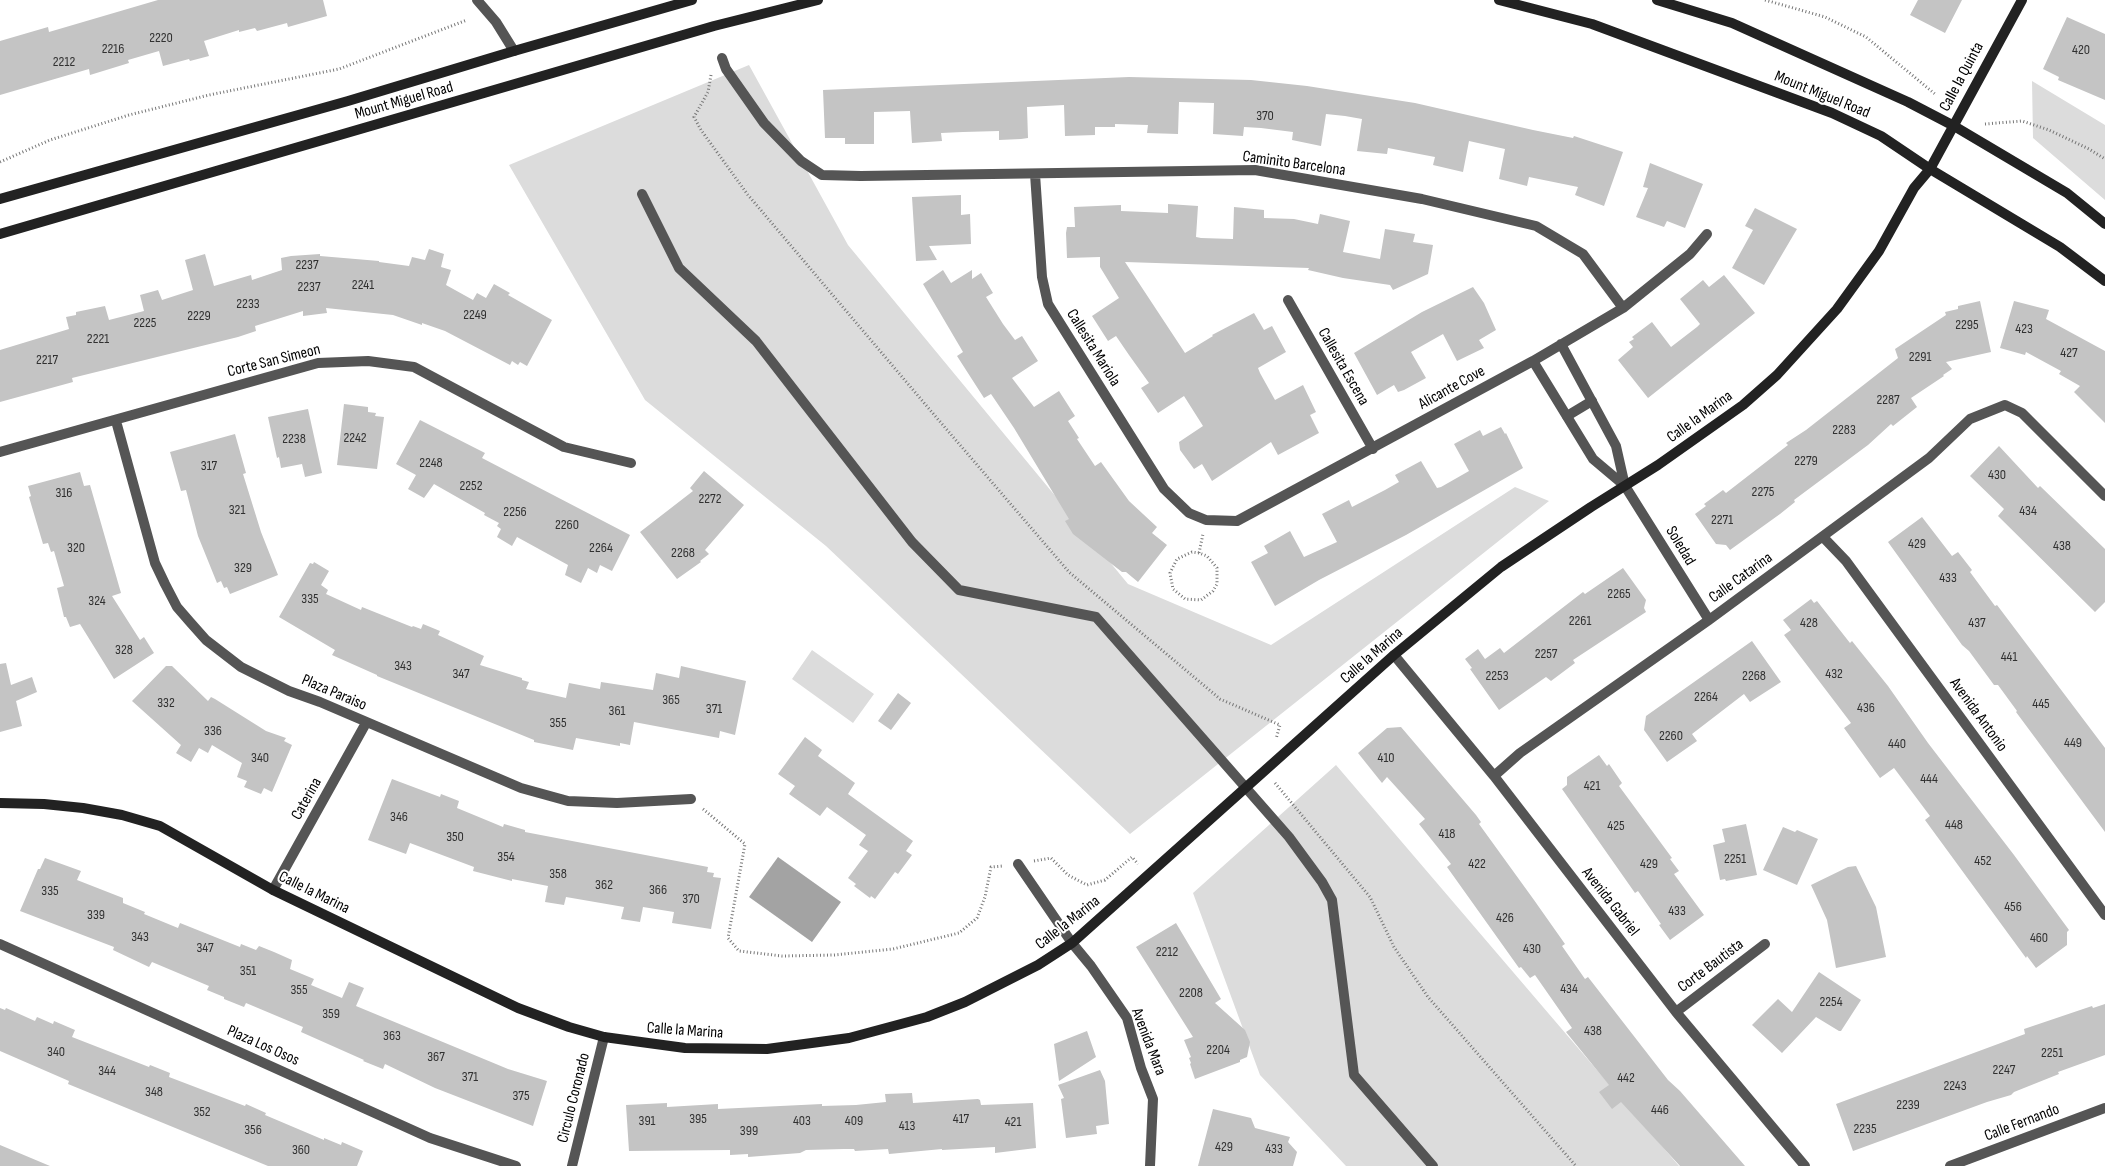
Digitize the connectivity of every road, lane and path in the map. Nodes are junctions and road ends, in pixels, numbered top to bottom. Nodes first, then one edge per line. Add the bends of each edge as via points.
1 (477, 0) edge
2 (692, 0) edge
3 (818, 0) edge
4 (1499, 0) edge
5 (1657, 0) edge
6 (1765, 0) edge
7 (2022, 0) edge
8 (467, 20) dead end
9 (514, 51) junction
10 (722, 58) joint
11 (1935, 94) dead end
12 (1985, 124) dead end
13 (1954, 126) junction
14 (2105, 159) edge
15 (0, 162) edge
16 (1930, 169) junction
17 (1035, 174) junction
18 (642, 194) dead end
19 (0, 199) edge
20 (2105, 224) edge
21 (0, 234) edge
22 (1707, 234) dead end
23 (2105, 281) edge
24 (1288, 300) dead end
25 (1623, 308) junction
26 (1561, 344) junction
27 (1533, 361) junction
28 (1592, 401) junction
29 (1566, 416) junction
30 (116, 421) junction
31 (1372, 449) junction
32 (0, 452) edge
33 (631, 463) dead end
34 (1625, 486) junction
35 (2105, 496) edge
36 (1189, 513) joint
37 (1206, 520) junction
38 (1823, 537) junction
39 (1199, 553) junction
40 (1709, 620) junction
41 (1394, 655) junction
42 (366, 723) junction
43 (1274, 744) dead end
44 (1265, 771) junction
45 (1494, 776) junction
46 (1246, 788) junction
47 (691, 799) joint
48 (0, 803) edge
49 (1018, 864) junction
50 (1148, 875) junction
51 (273, 890) junction
52 (2105, 914) edge
53 (1072, 943) junction
54 (0, 944) edge
55 (1765, 944) dead end
56 (1676, 1012) junction
57 (604, 1037) junction
58 (2105, 1108) edge
59 (516, 1166) edge
60 (572, 1166) edge
61 (1150, 1166) edge
62 (1433, 1166) edge
63 (1576, 1166) edge
64 (1805, 1166) edge
65 (1950, 1166) edge

1 - 9 street
2 - 9 street, Mount Miguel Road
3 - 21 street, Mount Miguel Road via 705,29
4 - 16 street, Mount Miguel Road via 1592,24 1824,110 1881,136
5 - 13 street, Mount Miguel Road via 1732,23
6 - 11 path via 1825,17 1866,37
7 - 13 street, Calle la Quinta
8 - 15 path via 339,69 129,114 50,140
9 - 19 street, Mount Miguel Road
10 - 17 street, Caminito Barcelona via 726,69 764,123 801,161 822,175
10 - 43 path via 694,117 748,195 1069,572 1220,699 1280,725
12 - 14 path via 2022,121 2049,130
13 - 16 street, Calle la Quinta
13 - 20 street, Mount Miguel Road via 2068,194
16 - 23 street, Mount Miguel Road via 2060,247
16 - 34 street, Calle la Marina via 1914,188 1859,281 1808,343 1743,405
17 - 25 street, Caminito Barcelona via 1255,170 1422,199 1536,226 1583,254
17 - 36 street, Callesita Mariola via 1042,277 1048,304 1164,489
18 - 46 street via 679,268 756,341 912,542 959,590 1096,617
22 - 25 street, Alicante Cove via 1690,254
24 - 31 street, Callesita Escena
25 - 26 street, Alicante Cove
26 - 27 street, Alicante Cove
26 - 28 street, Soledad
27 - 29 street, Soledad
27 - 31 street, Alicante Cove
28 - 29 street
28 - 34 street, Soledad via 1616,446
29 - 34 street, Soledad via 1593,460
30 - 32 street, Corte San Simeon
30 - 33 street, Corte San Simeon via 318,363 368,361 414,367 564,447
30 - 42 street, Plaza Paraiso via 155,562 178,607 190,622 206,640 241,667
31 - 37 street, Alicante Cove via 1237,521
34 - 40 street, Soledad
34 - 41 street, Calle la Marina via 1501,567
35 - 38 street, Calle Catarina via 2022,413 2005,405 1970,420 1929,458
36 - 37 street, Alicante Cove
37 - 39 path
38 - 40 street, Calle Catarina
38 - 52 street, Avenida Antonio via 1846,560
39 - 39 path via 1207,556 1217,568 1217,584 1201,600 1185,599 1173,589 1170,573 1177,559 1192,552
40 - 45 street, Calle Catarina via 1520,753
41 - 44 street, Calle la Marina
41 - 45 street, Avenida Gabriel
42 - 47 street, Plaza Paraiso via 521,788 568,801 617,803
42 - 51 street, Caterina
44 - 46 street, Calle la Marina
44 - 63 path via 1370,897 1394,947 1428,997
45 - 56 street, Avenida Gabriel
46 - 50 street, Calle la Marina
46 - 62 street via 1289,837 1332,900 1354,1075
47 - 49 path via 745,844 728,938 739,950 782,956 834,955 892,949 958,933 977,918 991,867
48 - 51 street, Calle la Marina via 84,808 160,826
49 - 50 path via 1050,858 1068,876 1087,885 1105,880 1132,856
49 - 53 street, Avenida Mara
50 - 53 street, Calle la Marina
51 - 57 street, Calle la Marina via 518,1008
53 - 57 street, Calle la Marina via 1038,965 965,1002 912,1022 848,1038 776,1048 726,1050 645,1044
53 - 61 street, Avenida Mara via 1127,1018 1153,1099
54 - 59 street, Plaza Los Osos via 430,1138
55 - 56 street, Corte Bautista
56 - 64 street, Avenida Gabriel
57 - 60 street, Circulo Coronado
58 - 65 street, Calle Fernando

